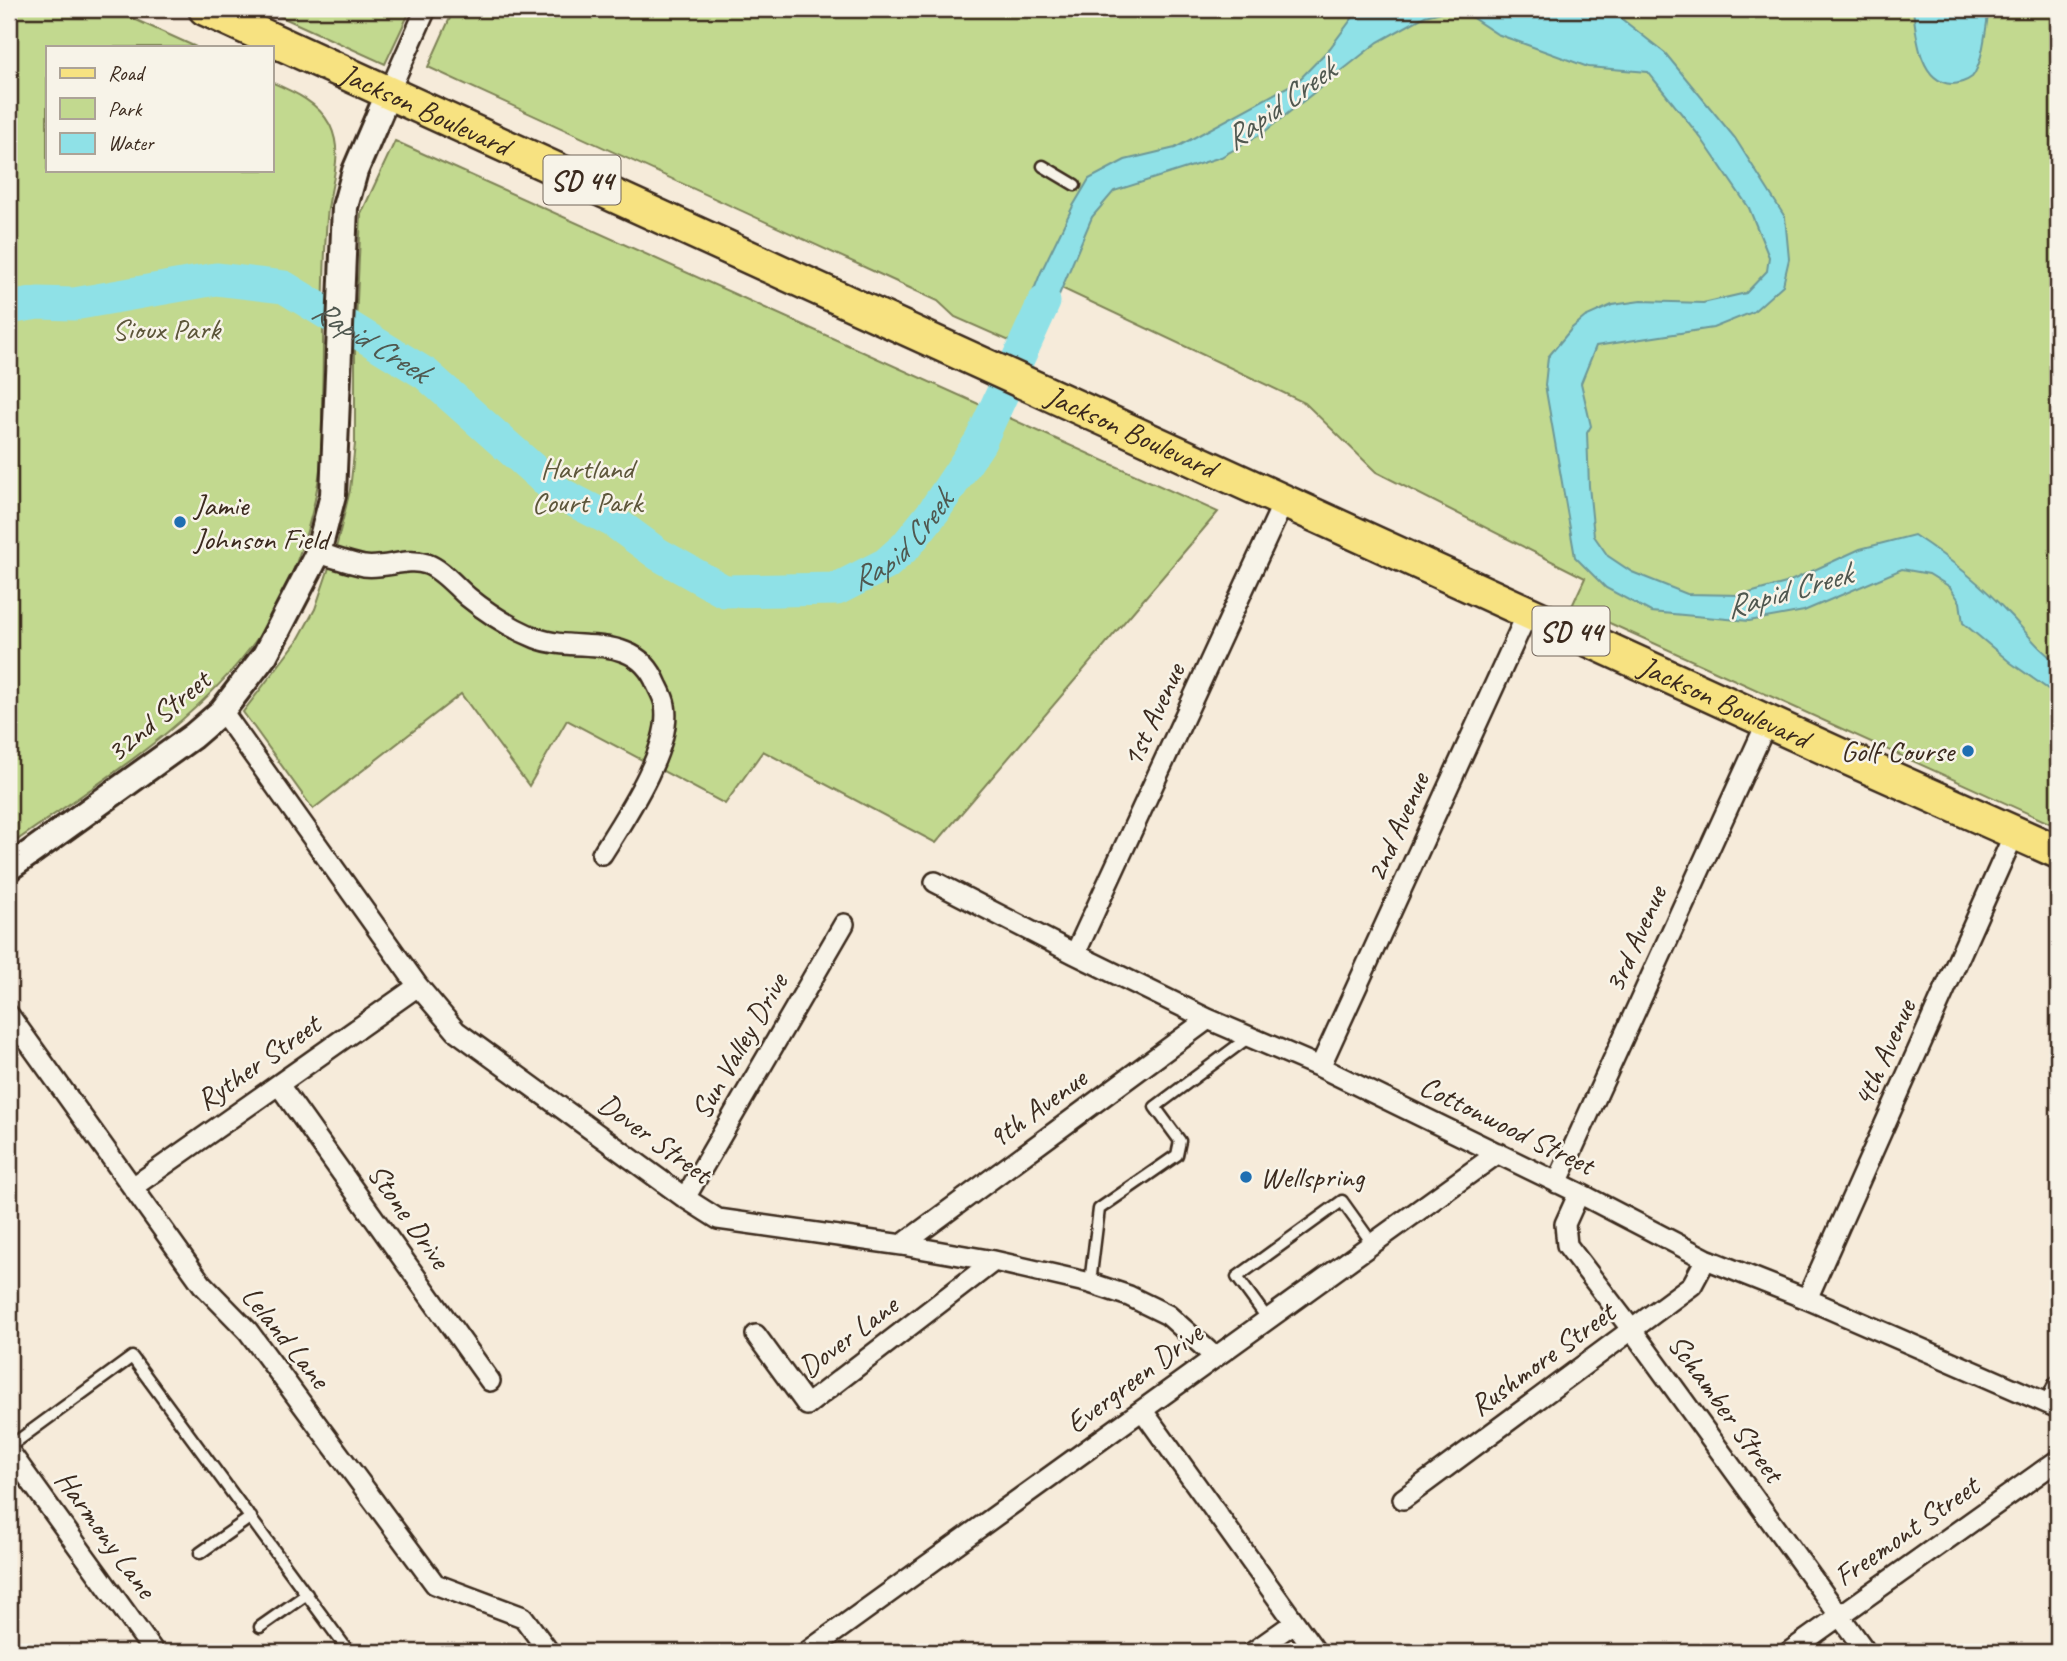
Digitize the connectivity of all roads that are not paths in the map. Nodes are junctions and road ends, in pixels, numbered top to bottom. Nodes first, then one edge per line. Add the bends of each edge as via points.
1 (205, 9) edge
2 (426, 9) edge
3 (389, 92) junction
4 (1042, 166) dead end
5 (1075, 185) dead end
6 (1284, 501) junction
7 (318, 553) junction
8 (1528, 612) junction
9 (222, 712) junction
10 (1768, 720) junction
11 (2015, 832) junction
12 (2058, 852) edge
13 (602, 854) dead end
14 (9, 868) edge
15 (935, 882) dead end
16 (844, 923) dead end
17 (1075, 954) junction
18 (418, 986) junction
19 (9, 1016) edge
20 (1208, 1019) junction
21 (1250, 1037) junction
22 (1320, 1067) junction
23 (279, 1085) junction
24 (1498, 1153) junction
25 (1557, 1183) junction
26 (133, 1187) junction
27 (1579, 1193) junction
28 (685, 1198) junction
29 (1372, 1243) junction
30 (902, 1245) junction
31 (1706, 1259) junction
32 (994, 1261) junction
33 (1090, 1283) junction
34 (1807, 1299) junction
35 (1267, 1318) junction
36 (1632, 1330) junction
37 (756, 1335) dead end
38 (1214, 1356) junction
39 (490, 1381) dead end
40 (2058, 1386) edge
41 (2054, 1406) edge
42 (1143, 1411) junction
43 (9, 1449) edge
44 (2058, 1460) edge
45 (1404, 1499) dead end
46 (251, 1517) junction
47 (200, 1553) dead end
48 (307, 1594) junction
49 (1839, 1615) junction
50 (1294, 1623) junction
51 (260, 1627) dead end
52 (154, 1652) edge
53 (347, 1652) edge
54 (549, 1652) edge
55 (807, 1652) edge
56 (1253, 1652) edge
57 (1316, 1652) edge
58 (1789, 1652) edge
59 (1866, 1652) edge

1 - 3 main road, Jackson Boulevard / SD 44
2 - 3 street, 32nd Street
3 - 6 main road, Jackson Boulevard / SD 44
3 - 7 street, 32nd Street via 348,194 333,495
4 - 5 lane
6 - 8 main road, Jackson Boulevard / SD 44
6 - 17 street, 1st Avenue
7 - 9 street, 32nd Street via 265,655
7 - 13 street via 365,566 408,561 428,565 513,629 544,641 626,652 647,665 665,705 665,727 655,759
8 - 10 main road, Jackson Boulevard / SD 44
8 - 22 street, 2nd Avenue
9 - 14 street, 32nd Street
9 - 18 street, Dover Street
10 - 11 main road, Jackson Boulevard / SD 44
10 - 25 street, 3rd Avenue
11 - 12 main road, Jackson Boulevard / SD 44
11 - 34 street, 4th Avenue
15 - 17 street, Cottonwood Street
16 - 28 street, Sun Valley Drive
17 - 20 street, Cottonwood Street
18 - 23 street, Ryther Street
18 - 28 street, Dover Street via 456,1031
19 - 26 street, Leland Lane
20 - 21 street, Cottonwood Street
20 - 30 street, 9th Avenue
21 - 22 street, Cottonwood Street
21 - 33 lane via 1155,1107 1180,1140 1177,1155 1100,1209
22 - 24 street, Cottonwood Street
23 - 26 street, Ryther Street
23 - 39 street, Stone Drive
24 - 25 street, Cottonwood Street
24 - 29 street, Evergreen Drive
25 - 27 street, Cottonwood Street
26 - 54 street, Leland Lane via 202,1284 248,1331 435,1584 523,1617
27 - 31 street, Cottonwood Street
27 - 36 street, Schamber Street via 1565,1224 1567,1245
28 - 30 street, Dover Street via 718,1219
29 - 35 street, Evergreen Drive
29 - 35 lane via 1342,1201 1237,1277
30 - 32 street, Dover Street
31 - 34 street, Cottonwood Street
31 - 36 street, Rushmore Street via 1692,1285
32 - 33 street, Dover Street
32 - 37 street, Dover Lane via 807,1405
33 - 38 street, Dover Street via 1168,1315
34 - 41 street, Cottonwood Street
35 - 38 street, Evergreen Drive
36 - 45 street, Rushmore Street
36 - 49 street, Schamber Street
38 - 42 street, Evergreen Drive
40 - 41 street
42 - 50 street
42 - 55 street, Evergreen Drive
43 - 46 lane via 132,1357
43 - 52 street, Harmony Lane
44 - 49 street, Freemont Street
46 - 47 lane
46 - 48 lane
48 - 51 lane
48 - 53 lane
49 - 58 street, Freemont Street
49 - 59 street, Schamber Street
50 - 56 street
50 - 57 street

